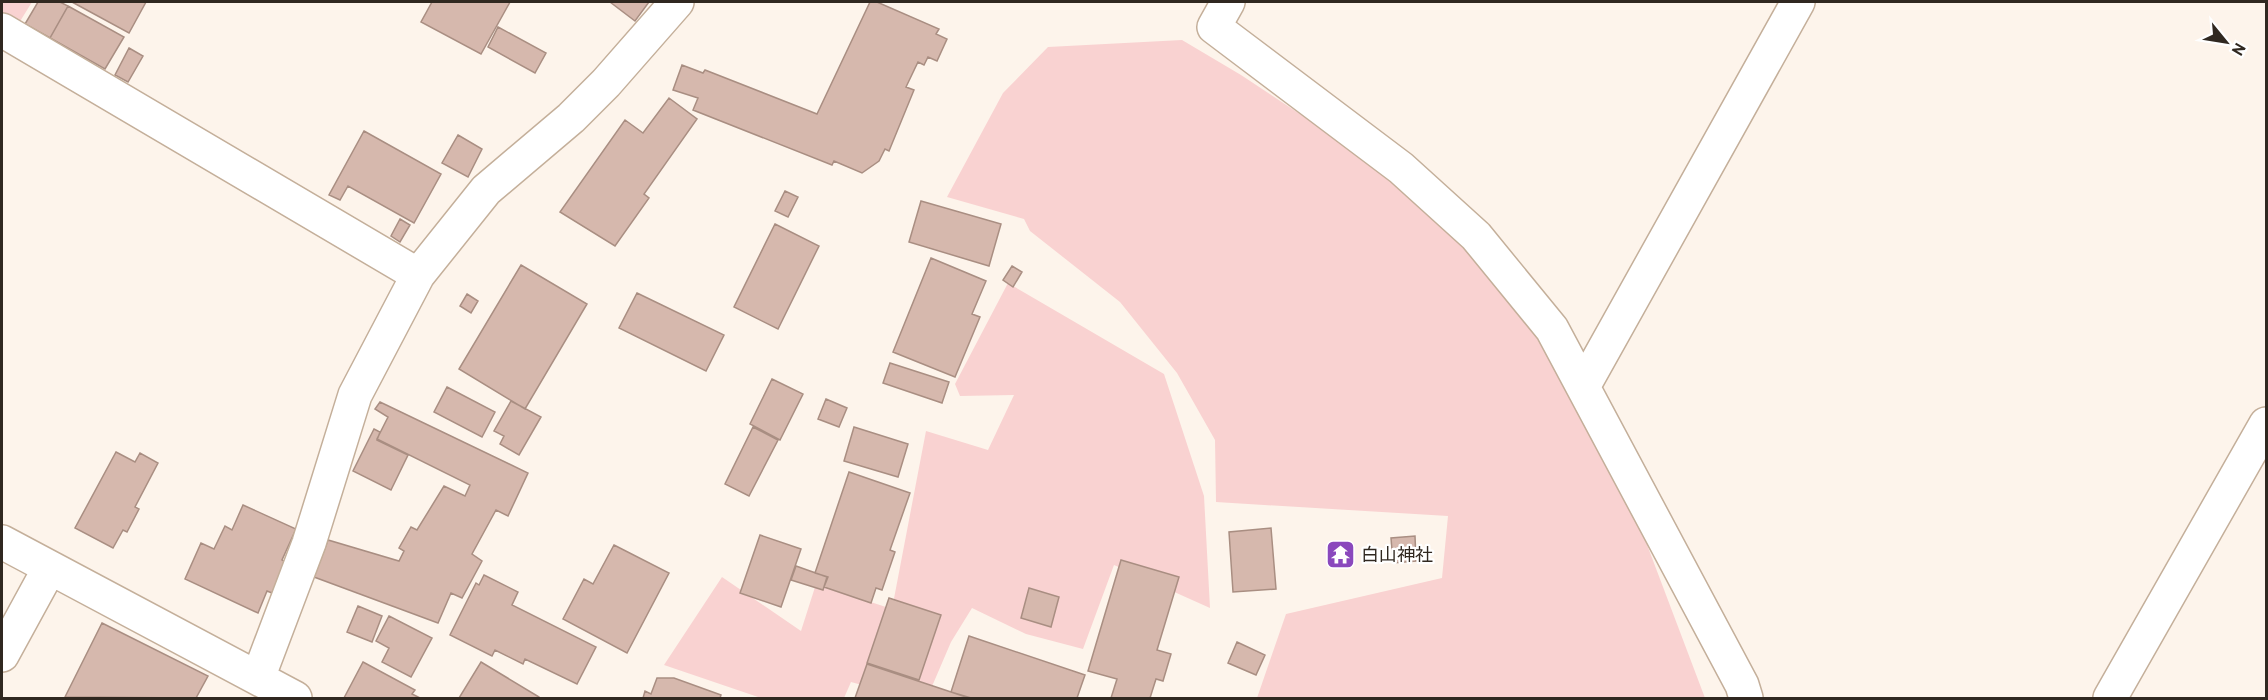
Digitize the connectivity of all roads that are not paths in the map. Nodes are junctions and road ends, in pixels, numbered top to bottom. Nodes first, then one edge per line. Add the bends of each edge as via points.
1 (677, 2) edge
2 (1228, 2) edge
3 (1797, 2) edge
4 (2, 30) edge
5 (418, 275) junction
6 (1583, 387) junction
7 (2266, 424) edge
8 (2, 542) edge
9 (49, 569) junction
10 (2, 655) edge
11 (258, 678) junction
12 (295, 699) edge
13 (1746, 699) edge
14 (2110, 699) edge

1 - 5 street via 571,118 486,190
2 - 6 street via 1214,27 1401,168 1476,236 1552,329
3 - 6 street
4 - 5 street
5 - 11 street via 355,395 309,543
6 - 13 street via 1737,674
7 - 14 street
8 - 9 street
9 - 10 street
9 - 11 street
11 - 12 street

